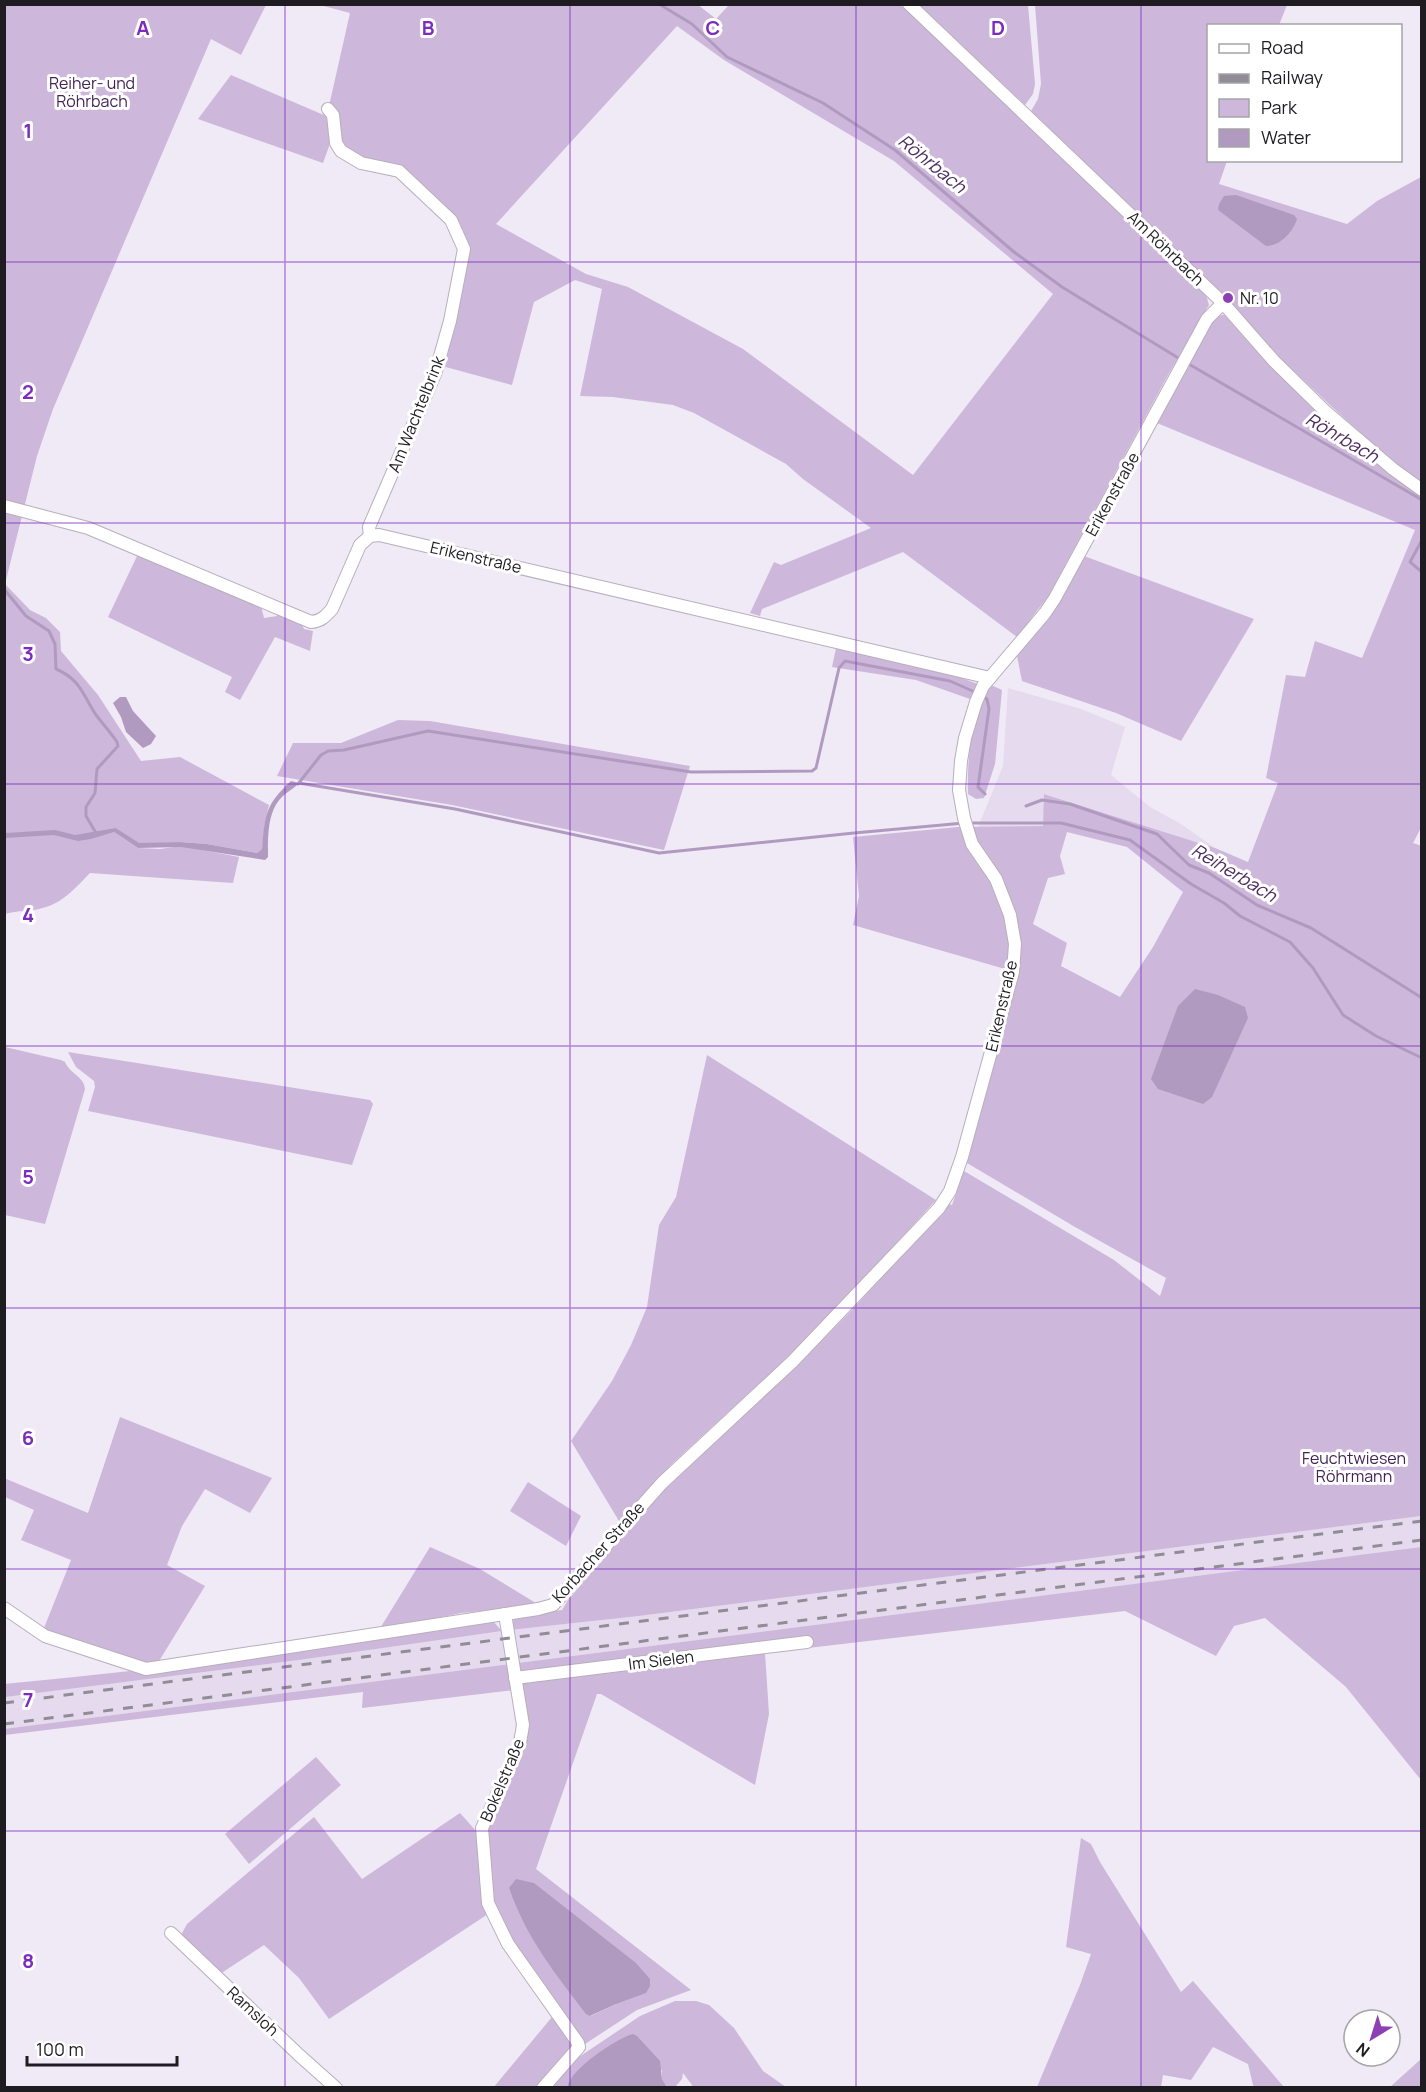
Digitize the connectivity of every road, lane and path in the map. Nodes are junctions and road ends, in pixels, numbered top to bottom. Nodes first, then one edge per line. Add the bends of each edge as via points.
1 (909, 4) edge
2 (328, 110) dead end
3 (1223, 303) junction
4 (1422, 490) edge
5 (4, 506) edge
6 (370, 536) junction
7 (987, 682) junction
8 (944, 1201) joint
9 (4, 1608) edge
10 (505, 1614) junction
11 (807, 1642) dead end
12 (515, 1678) junction
13 (171, 1933) dead end
14 (336, 2088) edge
15 (543, 2088) edge

1 - 3 street, Am Röhrbach
2 - 6 street, Am Wachtelbrink via 333,115 340,151 361,163 399,171 451,220 464,249 435,374 369,527
3 - 4 street, Am Röhrbach via 1325,411
3 - 7 street, Erikenstraße via 1207,319 1055,598
5 - 6 street via 88,528 311,622 319,621 332,609 360,544
6 - 7 street, Erikenstraße via 379,535
7 - 8 street, Erikenstraße via 965,738 959,790 972,844 996,879 1010,915 1015,944 1013,972 962,1157
8 - 10 street, Korbacher Straße via 793,1361 662,1482 560,1599 553,1605
9 - 10 street, Korbacher Straße via 51,1638 146,1669
10 - 12 street, Bokelstraße
11 - 12 street, Im Sielen
12 - 15 street, Bokelstraße via 520,1743 481,1835 492,1914 508,1944 579,2047
13 - 14 street, Ramsloh

